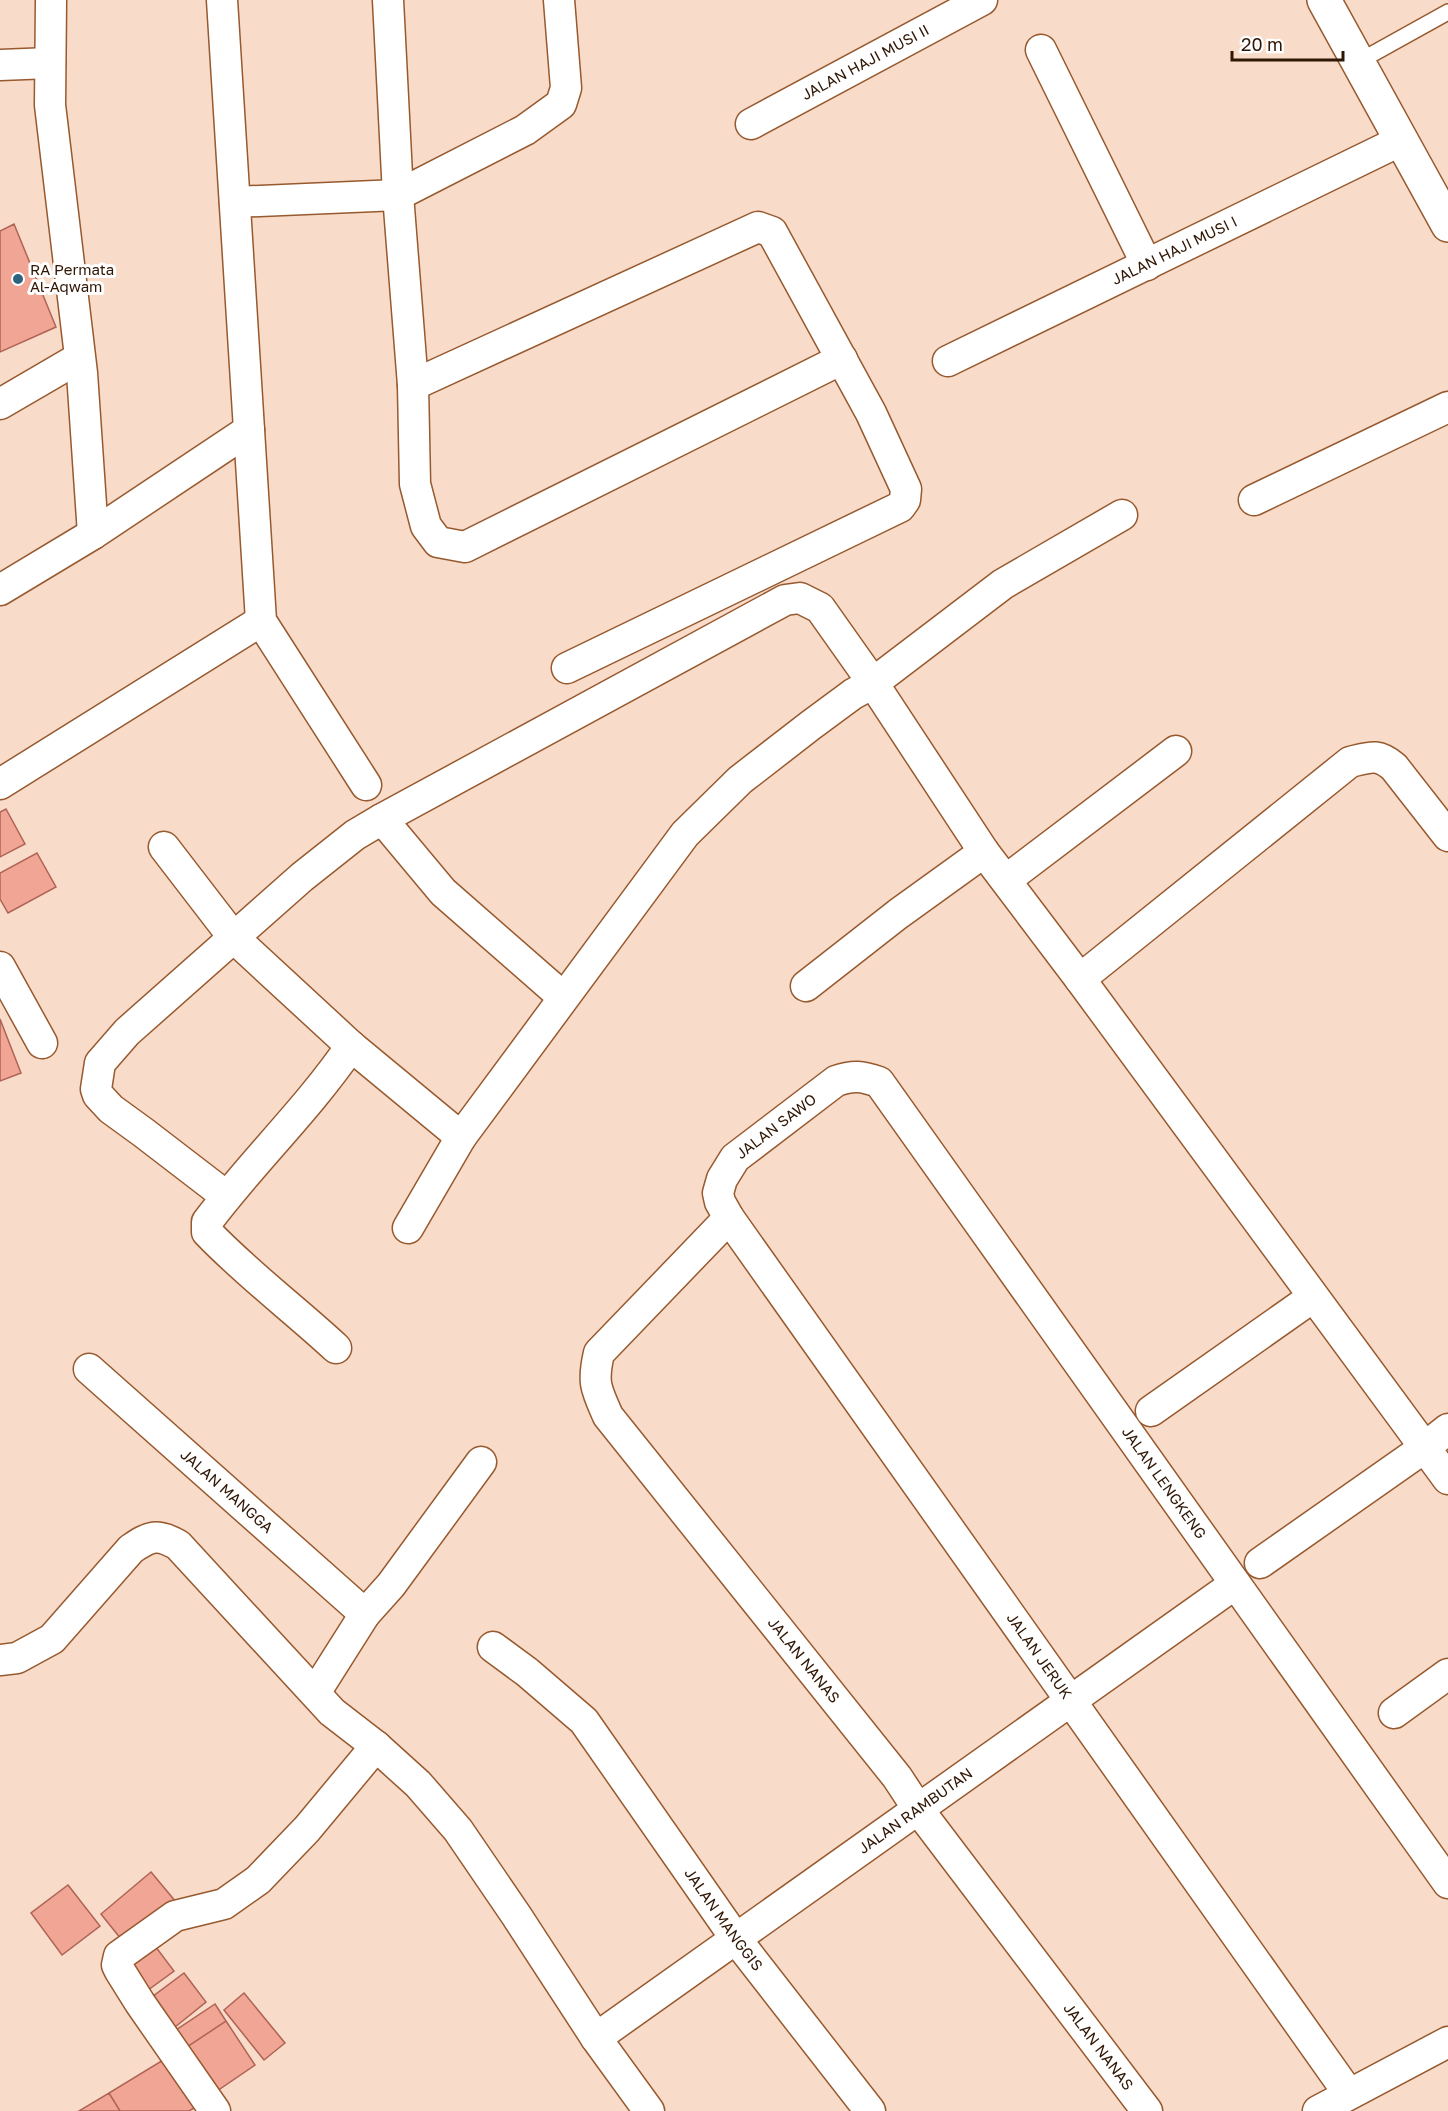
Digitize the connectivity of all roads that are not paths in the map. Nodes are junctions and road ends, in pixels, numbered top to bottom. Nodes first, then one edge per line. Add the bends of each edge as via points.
1 (51, 0) edge
2 (222, 0) edge
3 (388, 0) edge
4 (559, 0) edge
5 (982, 0) edge
6 (1324, 0) edge
7 (1448, 12) edge
8 (1041, 50) dead end
9 (1359, 62) junction
10 (50, 63) junction
11 (0, 65) edge
12 (751, 124) dead end
13 (1402, 140) junction
14 (398, 195) junction
15 (235, 202) junction
16 (1448, 225) edge
17 (1147, 265) junction
18 (79, 358) junction
19 (842, 359) junction
20 (948, 361) dead end
21 (413, 385) junction
22 (0, 404) edge
23 (1448, 407) edge
24 (249, 430) junction
25 (1254, 500) dead end
26 (1122, 514) dead end
27 (93, 534) junction
28 (0, 590) edge
29 (261, 621) junction
30 (567, 669) dead end
31 (873, 683) junction
32 (1176, 751) dead end
33 (0, 784) edge
34 (366, 784) dead end
35 (382, 819) junction
36 (1448, 836) edge
37 (164, 847) dead end
38 (984, 852) junction
39 (1006, 880) junction
40 (234, 938) junction
41 (0, 967) edge
42 (1080, 979) junction
43 (806, 986) dead end
44 (563, 997) junction
45 (42, 1043) dead end
46 (351, 1046) junction
47 (879, 1082) joint
48 (461, 1137) junction
49 (226, 1196) junction
50 (729, 1218) junction
51 (408, 1228) dead end
52 (1313, 1298) junction
53 (336, 1348) dead end
54 (88, 1369) dead end
55 (1151, 1411) dead end
56 (1448, 1429) edge
57 (1424, 1448) junction
58 (481, 1462) dead end
59 (1448, 1479) edge
60 (1260, 1563) dead end
61 (1235, 1584) junction
62 (365, 1614) junction
63 (493, 1647) dead end
64 (0, 1660) edge
65 (1448, 1674) edge
66 (315, 1693) junction
67 (1071, 1701) junction
68 (1394, 1713) dead end
69 (376, 1746) junction
70 (918, 1809) junction
71 (1448, 1883) edge
72 (736, 1939) junction
73 (596, 2038) junction
74 (1448, 2042) edge
75 (1349, 2094) junction
76 (212, 2110) edge
77 (649, 2111) edge
78 (870, 2111) edge
79 (1147, 2111) edge
80 (1318, 2111) edge

1 - 10 street
2 - 15 street
3 - 14 street
4 - 14 street via 566,88 561,104 525,130
5 - 12 street, JALAN HAJI MUSI II
6 - 9 street
7 - 9 lane
8 - 17 street
9 - 13 street
10 - 11 street
10 - 18 street via 50,105
13 - 16 street
13 - 17 street, JALAN HAJI MUSI I
14 - 15 street
14 - 21 street
15 - 24 street
17 - 20 street, JALAN HAJI MUSI I
18 - 22 street
18 - 27 street
19 - 21 street via 772,232 758,227
19 - 21 street via 465,547 438,542 426,526 416,484
19 - 30 street via 906,489 900,507
23 - 25 street
24 - 27 street
24 - 29 street
26 - 31 street via 1003,584
27 - 28 street
29 - 33 street
29 - 34 street
31 - 35 street via 820,608 800,598 785,600
31 - 38 street
31 - 44 street via 828,712 740,780 685,834
32 - 39 street
35 - 40 street via 302,877
35 - 44 street via 443,892
36 - 42 street via 1384,758 1350,762
37 - 40 street
38 - 39 street
38 - 43 street
39 - 42 street
40 - 46 street
40 - 49 street via 127,1032 100,1064 96,1089 111,1109
41 - 45 street
42 - 52 street
44 - 48 street
46 - 48 street
46 - 49 street
47 - 50 street, JALAN SAWO via 863,1076 836,1081 735,1158 718,1192
47 - 61 street, JALAN LENGKENG
48 - 51 street
49 - 53 street via 207,1222 207,1232
50 - 67 street, JALAN JERUK
50 - 70 street, JALAN NANAS via 599,1353 594,1374 596,1391 608,1416 897,1777
52 - 55 street
52 - 57 street
54 - 62 street, JALAN MANGGA
56 - 57 street
57 - 59 street
57 - 60 street
58 - 62 street via 391,1585
61 - 67 street, JALAN RAMBUTAN
61 - 71 street, JALAN LENGKENG
62 - 66 street
63 - 72 street, JALAN MANGGIS via 584,1721
64 - 66 street via 17,1658 52,1638 130,1549 146,1539 164,1537 178,1545
65 - 68 street
66 - 69 street via 332,1712
67 - 70 street, JALAN RAMBUTAN
67 - 75 street, JALAN JERUK
69 - 73 street via 418,1784 458,1830
69 - 76 street via 307,1829 258,1880 224,1904 175,1916 119,1956 120,1971
70 - 72 street, JALAN RAMBUTAN
70 - 79 street, JALAN NANAS
72 - 73 street, JALAN RAMBUTAN
72 - 78 street, JALAN MANGGIS
73 - 77 street
74 - 75 street
75 - 80 street

